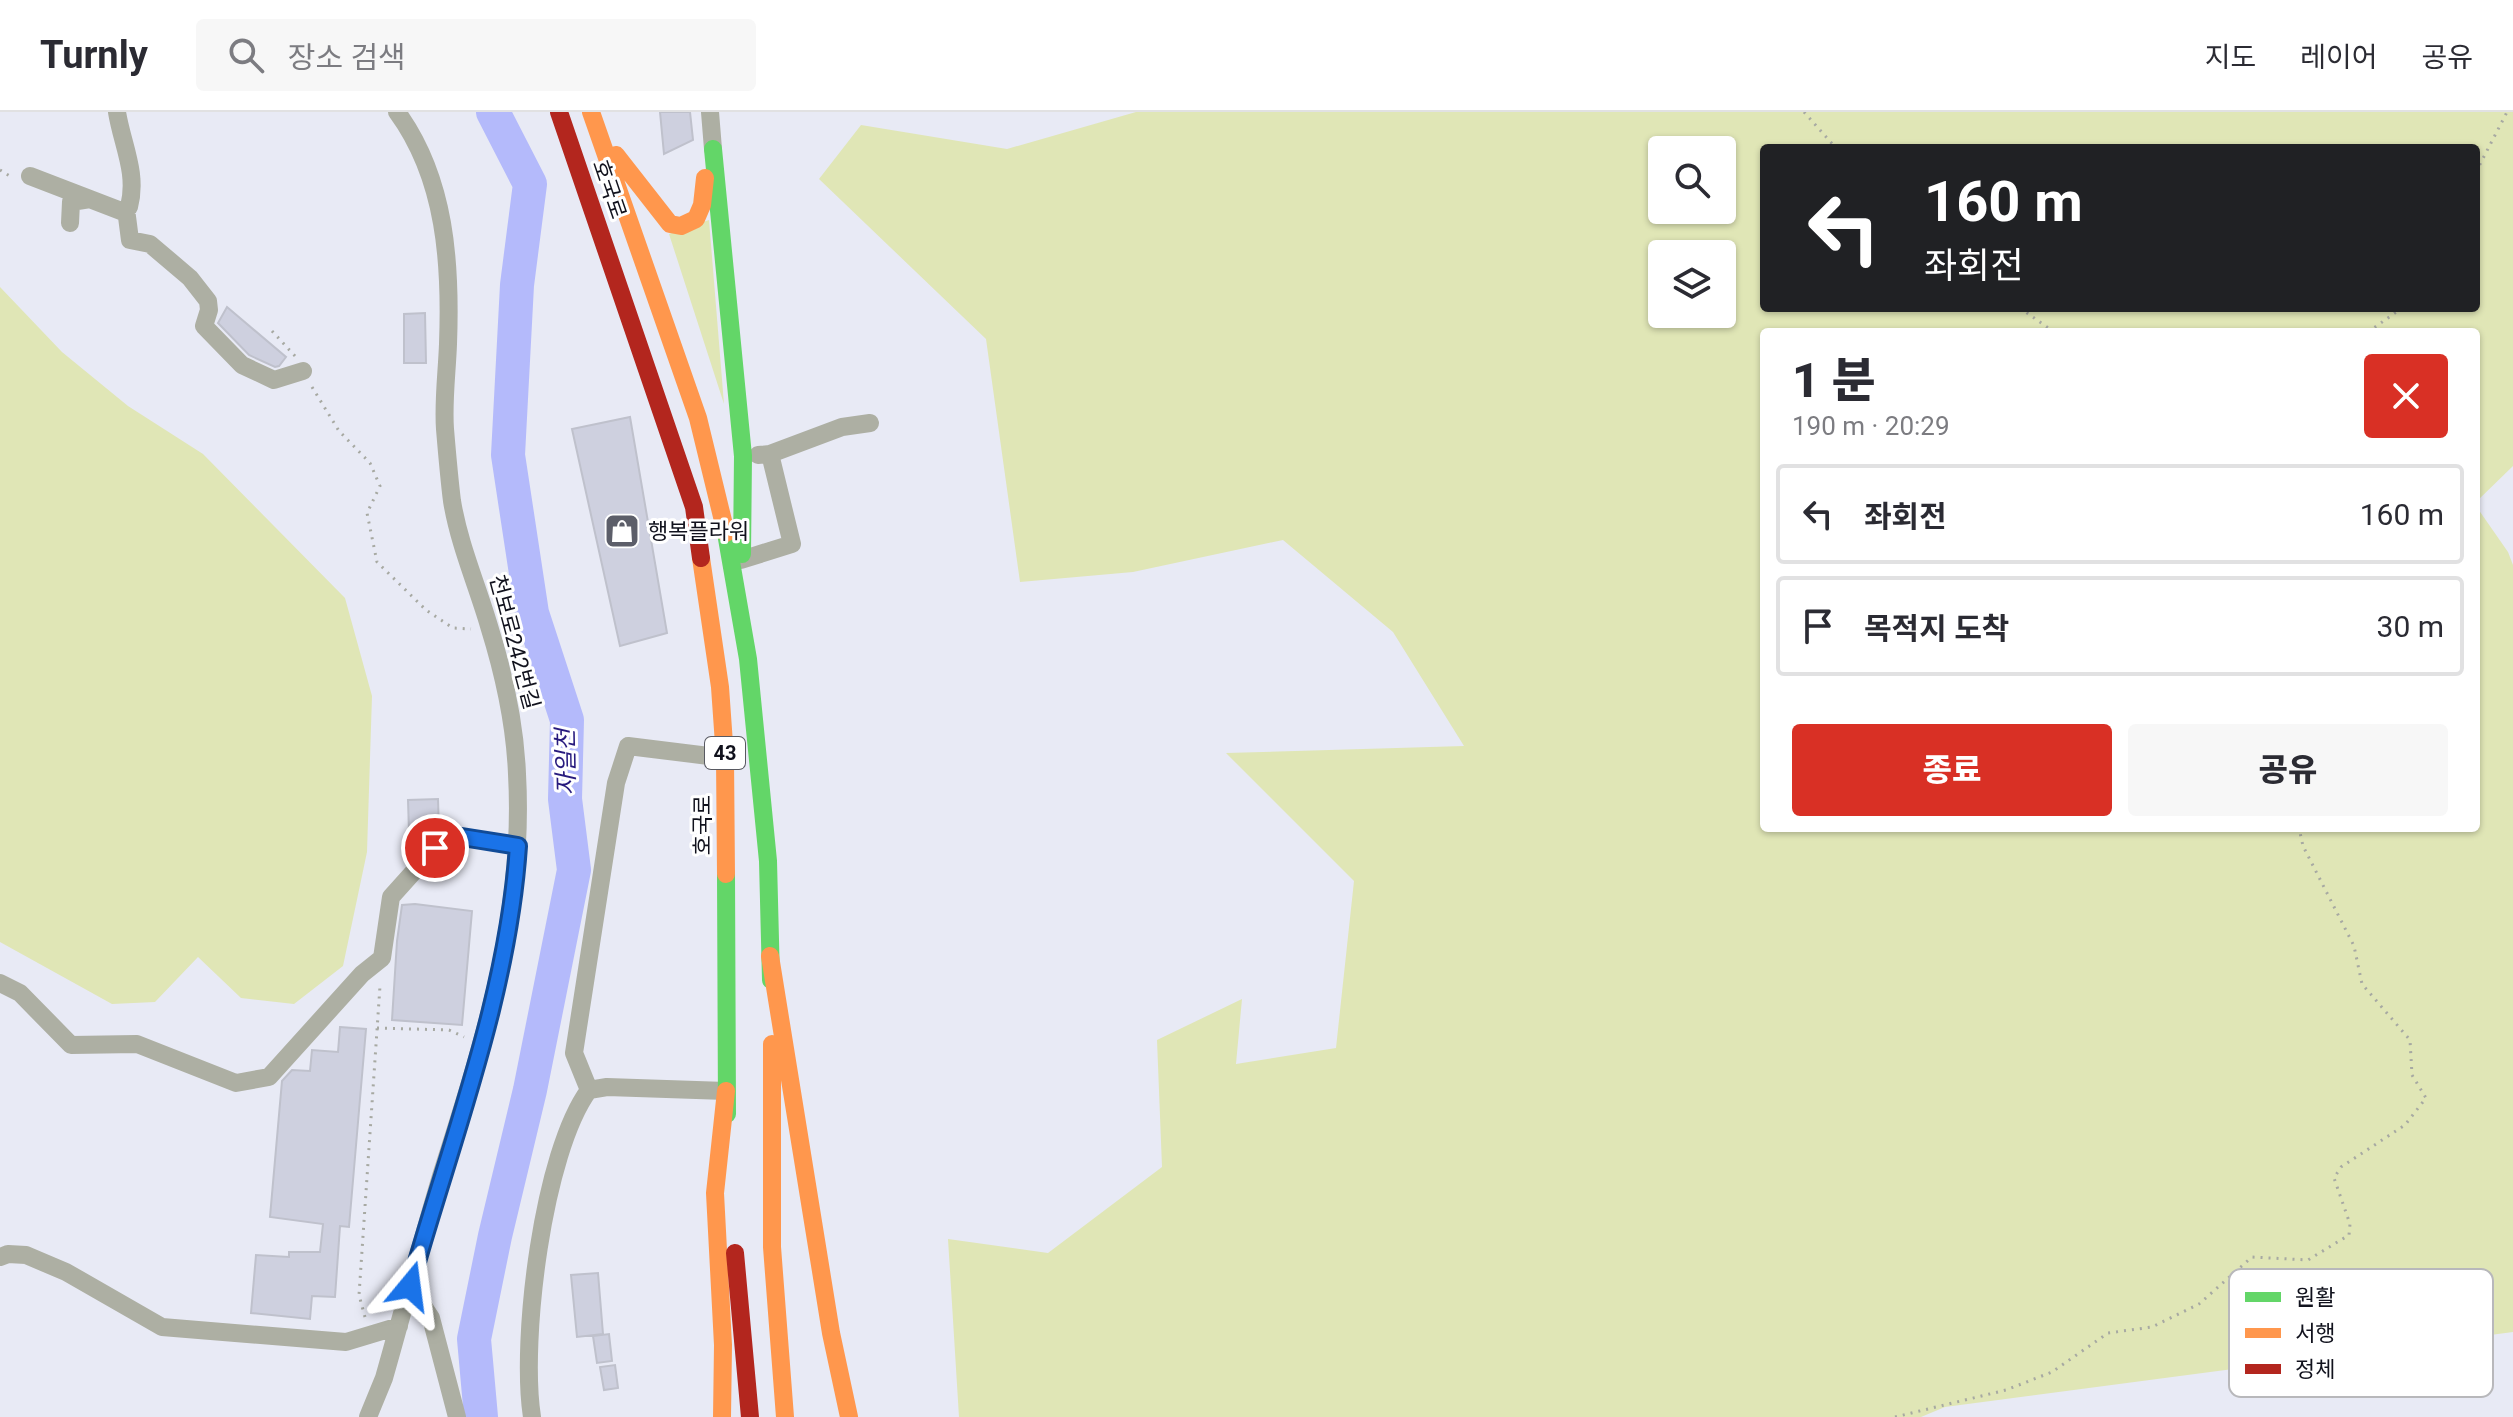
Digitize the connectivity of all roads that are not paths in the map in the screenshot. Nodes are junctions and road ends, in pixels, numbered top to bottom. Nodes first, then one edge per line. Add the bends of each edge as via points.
1 (117, 112) edge
2 (397, 112) edge
3 (559, 112) edge
4 (591, 112) edge
5 (710, 112) edge
6 (598, 132) junction
7 (713, 149) junction
8 (30, 176) dead end
9 (90, 199) junction
10 (126, 209) junction
11 (70, 223) dead end
12 (303, 371) road end
13 (870, 423) dead end
14 (770, 454) junction
15 (743, 456) junction
16 (741, 560) junction
17 (748, 659) junction
18 (725, 758) junction
19 (518, 846) junction
20 (770, 956) junction
21 (0, 983) edge
22 (589, 1090) junction
23 (726, 1091) junction
24 (715, 1193) junction
25 (0, 1257) edge
26 (410, 1286) junction
27 (399, 1326) junction
28 (705, 1358) dead end
29 (368, 1417) edge
30 (457, 1417) edge
31 (532, 1417) edge
32 (722, 1417) edge
33 (750, 1417) edge
34 (785, 1417) edge
35 (849, 1417) edge

1 - 10 street via 131,162 132,197
2 - 19 street, 천보로242번길 via 441,213 448,271 445,425 452,502 503,676 517,772
3 - 18 main road, 호국로 / 43 via 694,507
4 - 6 main road, 호국로 / 43
5 - 7 street
6 - 7 main road via 666,223 676,226 689,224 702,210
6 - 17 main road, 호국로 / 43 via 698,418
7 - 15 main road
8 - 9 street
9 - 10 street
9 - 11 street via 71,202
10 - 12 street via 130,240 150,244 190,278 208,301 204,326 242,365 274,380
13 - 14 street via 842,427
14 - 15 street
14 - 16 street via 792,544
15 - 16 main road
16 - 17 main road
17 - 20 main road, 호국로 / 43 via 768,861
18 - 22 street via 628,746 616,783 574,1053
18 - 23 main road, 호국로 / 43
19 - 21 street via 462,837 435,848 391,897 382,958 269,1077 236,1083 137,1044 71,1045 20,993
19 - 26 street, 천보로242번길 via 515,895 482,1045
20 - 34 main road, 호국로 / 43 via 772,1247
20 - 35 main road
22 - 23 street
22 - 31 street via 576,1107 542,1225 530,1324
23 - 24 main road
23 - 33 main road, 호국로 / 43
24 - 28 main road
24 - 32 main road
25 - 27 street via 26,1255 66,1272 162,1327 346,1342
26 - 27 street, 천보로242번길
26 - 30 street via 431,1318
27 - 29 street, 천보로242번길

